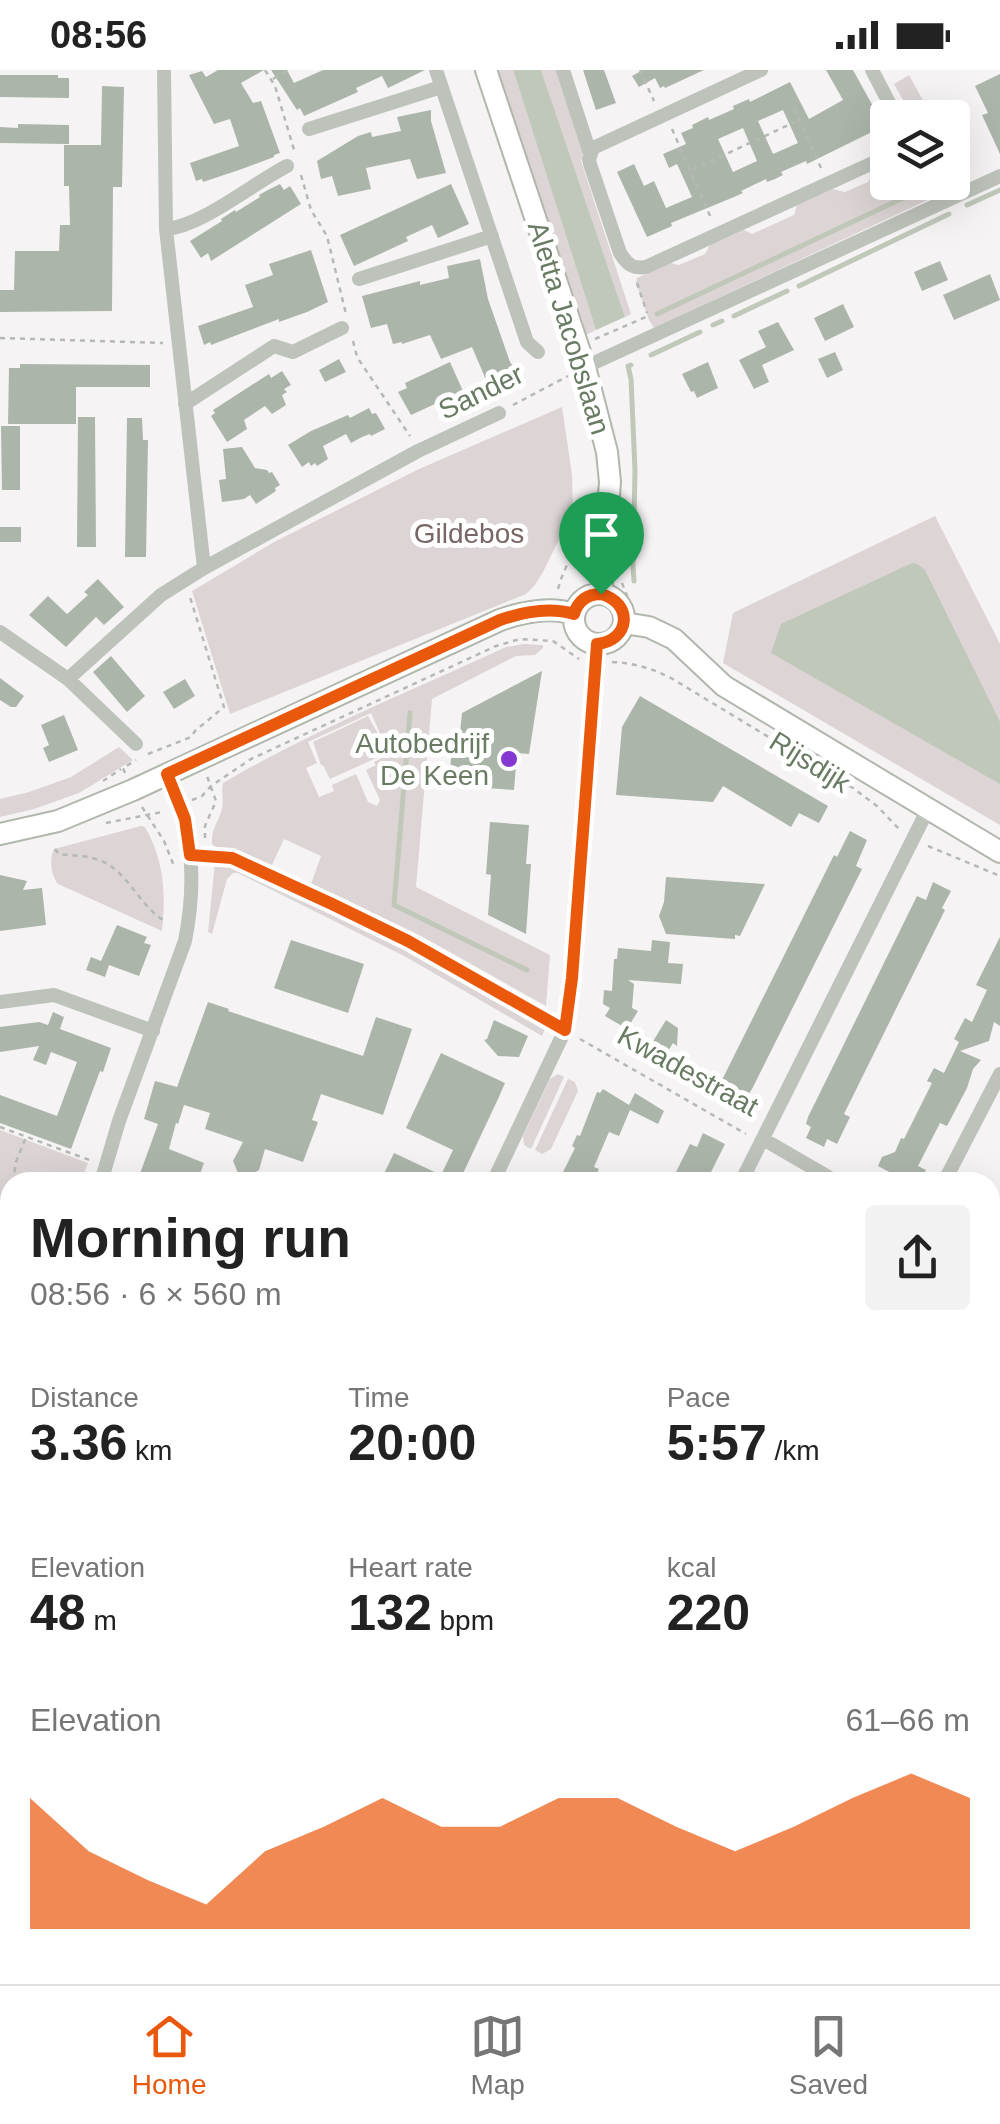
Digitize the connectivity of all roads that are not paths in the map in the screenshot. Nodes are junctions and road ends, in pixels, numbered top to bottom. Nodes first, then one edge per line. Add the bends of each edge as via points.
1 (164, 70) edge
2 (436, 70) edge
3 (486, 70) edge
4 (562, 70) edge
5 (761, 70) edge
6 (872, 70) edge
7 (442, 87) junction
8 (888, 100) edge
9 (310, 130) dead end
10 (590, 153) junction
11 (870, 164) edge
12 (288, 166) dead end
13 (1000, 176) edge
14 (166, 229) junction
15 (492, 236) junction
16 (359, 279) dead end
17 (346, 326) road end
18 (538, 352) dead end
19 (586, 367) junction
20 (185, 404) junction
21 (499, 412) road end
22 (204, 568) junction
23 (601, 594) junction
24 (574, 614) junction
25 (624, 623) junction
26 (0, 632) edge
27 (597, 644) junction
28 (68, 679) junction
29 (140, 750) road end
30 (167, 774) junction
31 (928, 809) junction
32 (0, 834) edge
33 (1000, 852) edge
34 (190, 855) junction
35 (332, 904) road end
36 (0, 1002) edge
37 (153, 1031) junction
38 (1000, 1074) edge
39 (762, 1139) junction
40 (105, 1172) edge
41 (498, 1172) edge
42 (746, 1172) edge
43 (819, 1172) edge
44 (949, 1172) edge

1 - 14 street
2 - 7 street
3 - 19 main road, Aletta Jacobslaan
4 - 10 street
5 - 10 street
6 - 8 street
7 - 9 street
7 - 15 street
10 - 11 street via 620,253 634,267
12 - 14 street via 190,224
13 - 19 street
14 - 20 street
15 - 16 street
15 - 18 street via 527,342
17 - 20 street via 293,352 274,346
19 - 23 main road, Aletta Jacobslaan via 610,475
20 - 22 street
21 - 22 street, Sander
22 - 28 street, Sander via 161,595
23 - 24 main road via 582,600
23 - 25 main road via 618,603
24 - 27 main road via 581,638
24 - 30 main road via 540,611 500,620
25 - 27 main road via 614,639
25 - 31 main road, Rijsdijk via 674,639 724,686
26 - 28 street
27 - 41 street via 565,1030
28 - 29 street
30 - 32 main road via 58,821
30 - 34 street via 181,804
31 - 33 main road, Rijsdijk
31 - 39 street
34 - 35 street via 232,858
34 - 37 street via 185,941
36 - 37 street via 54,995
37 - 40 street
38 - 44 street
39 - 42 street
39 - 43 street, Kwadestraat

